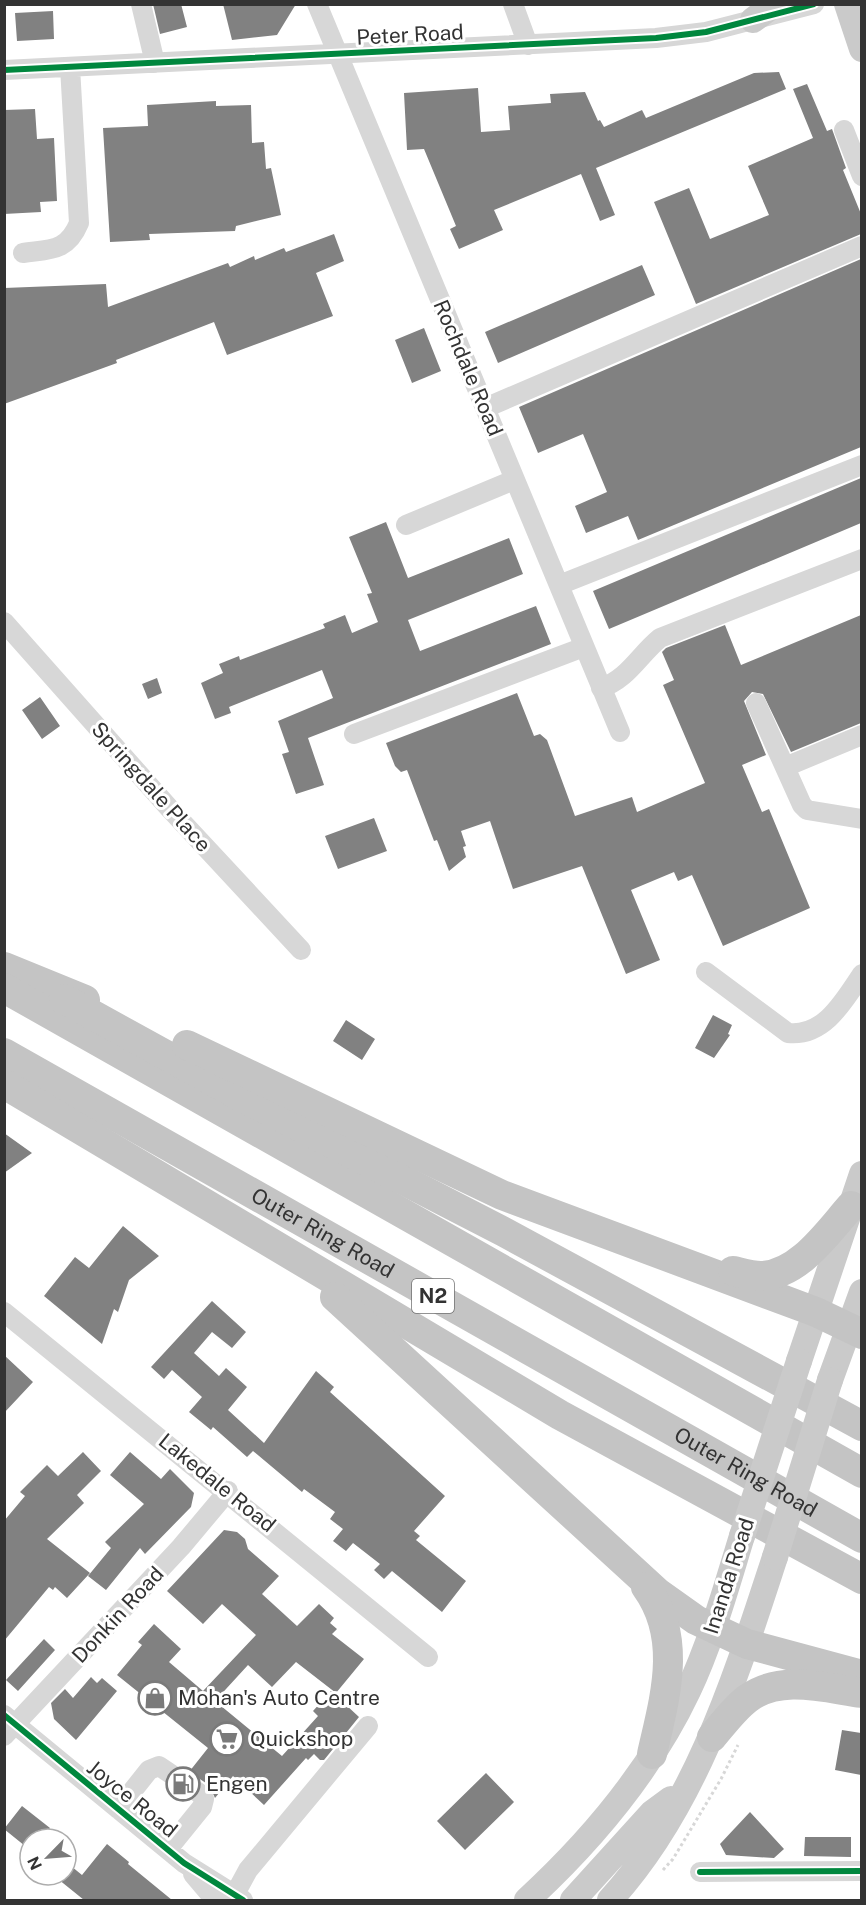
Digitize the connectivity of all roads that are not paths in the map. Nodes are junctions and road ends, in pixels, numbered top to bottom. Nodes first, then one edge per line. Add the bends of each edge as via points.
1 (141, 4) edge
2 (317, 4) edge
3 (513, 4) edge
4 (775, 4) edge
5 (814, 4) edge
6 (847, 4) edge
7 (753, 20) junction
8 (528, 45) junction
9 (861, 49) edge
10 (338, 55) junction
11 (155, 63) junction
12 (70, 67) junction
13 (4, 70) edge
14 (844, 130) dead end
15 (861, 176) edge
16 (861, 246) edge
17 (23, 253) dead end
18 (485, 408) junction
19 (861, 465) edge
20 (514, 480) junction
21 (406, 525) dead end
22 (861, 559) edge
23 (559, 585) junction
24 (4, 622) edge
25 (584, 647) junction
26 (601, 688) junction
27 (756, 703) dead end
28 (620, 732) dead end
29 (354, 734) dead end
30 (861, 735) edge
31 (785, 767) junction
32 (861, 819) edge
33 (301, 950) dead end
34 (706, 972) dead end
35 (861, 974) edge
36 (9, 976) edge
37 (4, 1053) edge
38 (4, 1084) edge
39 (861, 1174) edge
40 (851, 1206) junction
41 (270, 1244) junction
42 (683, 1263) junction
43 (861, 1293) edge
44 (4, 1312) edge
45 (816, 1312) junction
46 (856, 1331) edge
47 (861, 1425) edge
48 (861, 1473) edge
49 (228, 1491) junction
50 (861, 1538) edge
51 (633, 1569) junction
52 (861, 1579) edge
53 (712, 1629) junction
54 (747, 1644) junction
55 (428, 1657) dead end
56 (861, 1675) edge
57 (861, 1693) edge
58 (8, 1725) edge
59 (368, 1726) dead end
60 (726, 1738) junction
61 (652, 1754) junction
62 (686, 1787) junction
63 (118, 1809) junction
64 (168, 1849) junction
65 (184, 1863) junction
66 (861, 1871) edge
67 (700, 1872) dead end
68 (239, 1897) edge
69 (215, 1900) edge
70 (527, 1900) edge
71 (573, 1900) edge
72 (610, 1900) edge
73 (628, 1900) edge

1 - 11 street
2 - 10 street, Rochdale Road
3 - 8 street
4 - 7 main road
5 - 7 street, Peter Road
6 - 9 main road
7 - 8 street, Peter Road via 706,32 656,38
8 - 10 street, Peter Road
10 - 11 street, Peter Road
10 - 18 street, Rochdale Road
11 - 12 street, Peter Road
12 - 13 street, Peter Road
12 - 17 street via 79,224 63,247
14 - 15 street
16 - 18 street
18 - 20 street, Rochdale Road
19 - 23 street
20 - 21 street
20 - 23 street, Rochdale Road
22 - 26 street via 678,628 647,648 615,683
23 - 25 street, Rochdale Road
24 - 33 street, Springdale Place
25 - 26 street, Rochdale Road
25 - 29 street
26 - 28 street, Rochdale Road
27 - 31 street
30 - 31 street
31 - 32 street via 807,810
34 - 35 street via 788,1033 799,1035 828,1019
36 - 42 highway via 143,1024 502,1195
36 - 47 highway via 504,1232
36 - 48 highway, N2
37 - 50 highway, Outer Ring Road / N2
38 - 41 highway
39 - 40 main road, Inanda Road
40 - 42 highway via 801,1259 785,1269 761,1276
40 - 45 main road, Inanda Road
41 - 51 highway via 357,1317
41 - 52 highway via 560,1415
42 - 45 highway
43 - 46 main road, Inanda Road
44 - 49 street, Lakedale Road
45 - 46 highway
45 - 53 main road, Inanda Road, bridge
46 - 54 main road, Inanda Road, bridge via 830,1380
49 - 55 street, Lakedale Road
49 - 58 street, Donkin Road via 181,1547
51 - 53 highway via 658,1593
51 - 61 highway via 664,1619 669,1645
53 - 54 highway
53 - 61 main road, Inanda Road via 687,1692
54 - 56 highway
54 - 60 main road, Inanda Road
57 - 60 highway via 791,1683 770,1687 748,1698
58 - 63 street, Joyce Road
59 - 68 street via 248,1870
60 - 62 main road, Inanda Road
61 - 70 main road, Inanda Road via 613,1810
62 - 71 main road via 652,1813
62 - 72 main road, Inanda Road via 654,1840
62 - 73 main road via 682,1811
63 - 64 street, Joyce Road
63 - 64 street via 149,1770 159,1766 202,1795 202,1807
64 - 65 street, Joyce Road
65 - 68 street, Joyce Road
65 - 69 street, Joyce Road
66 - 67 street

